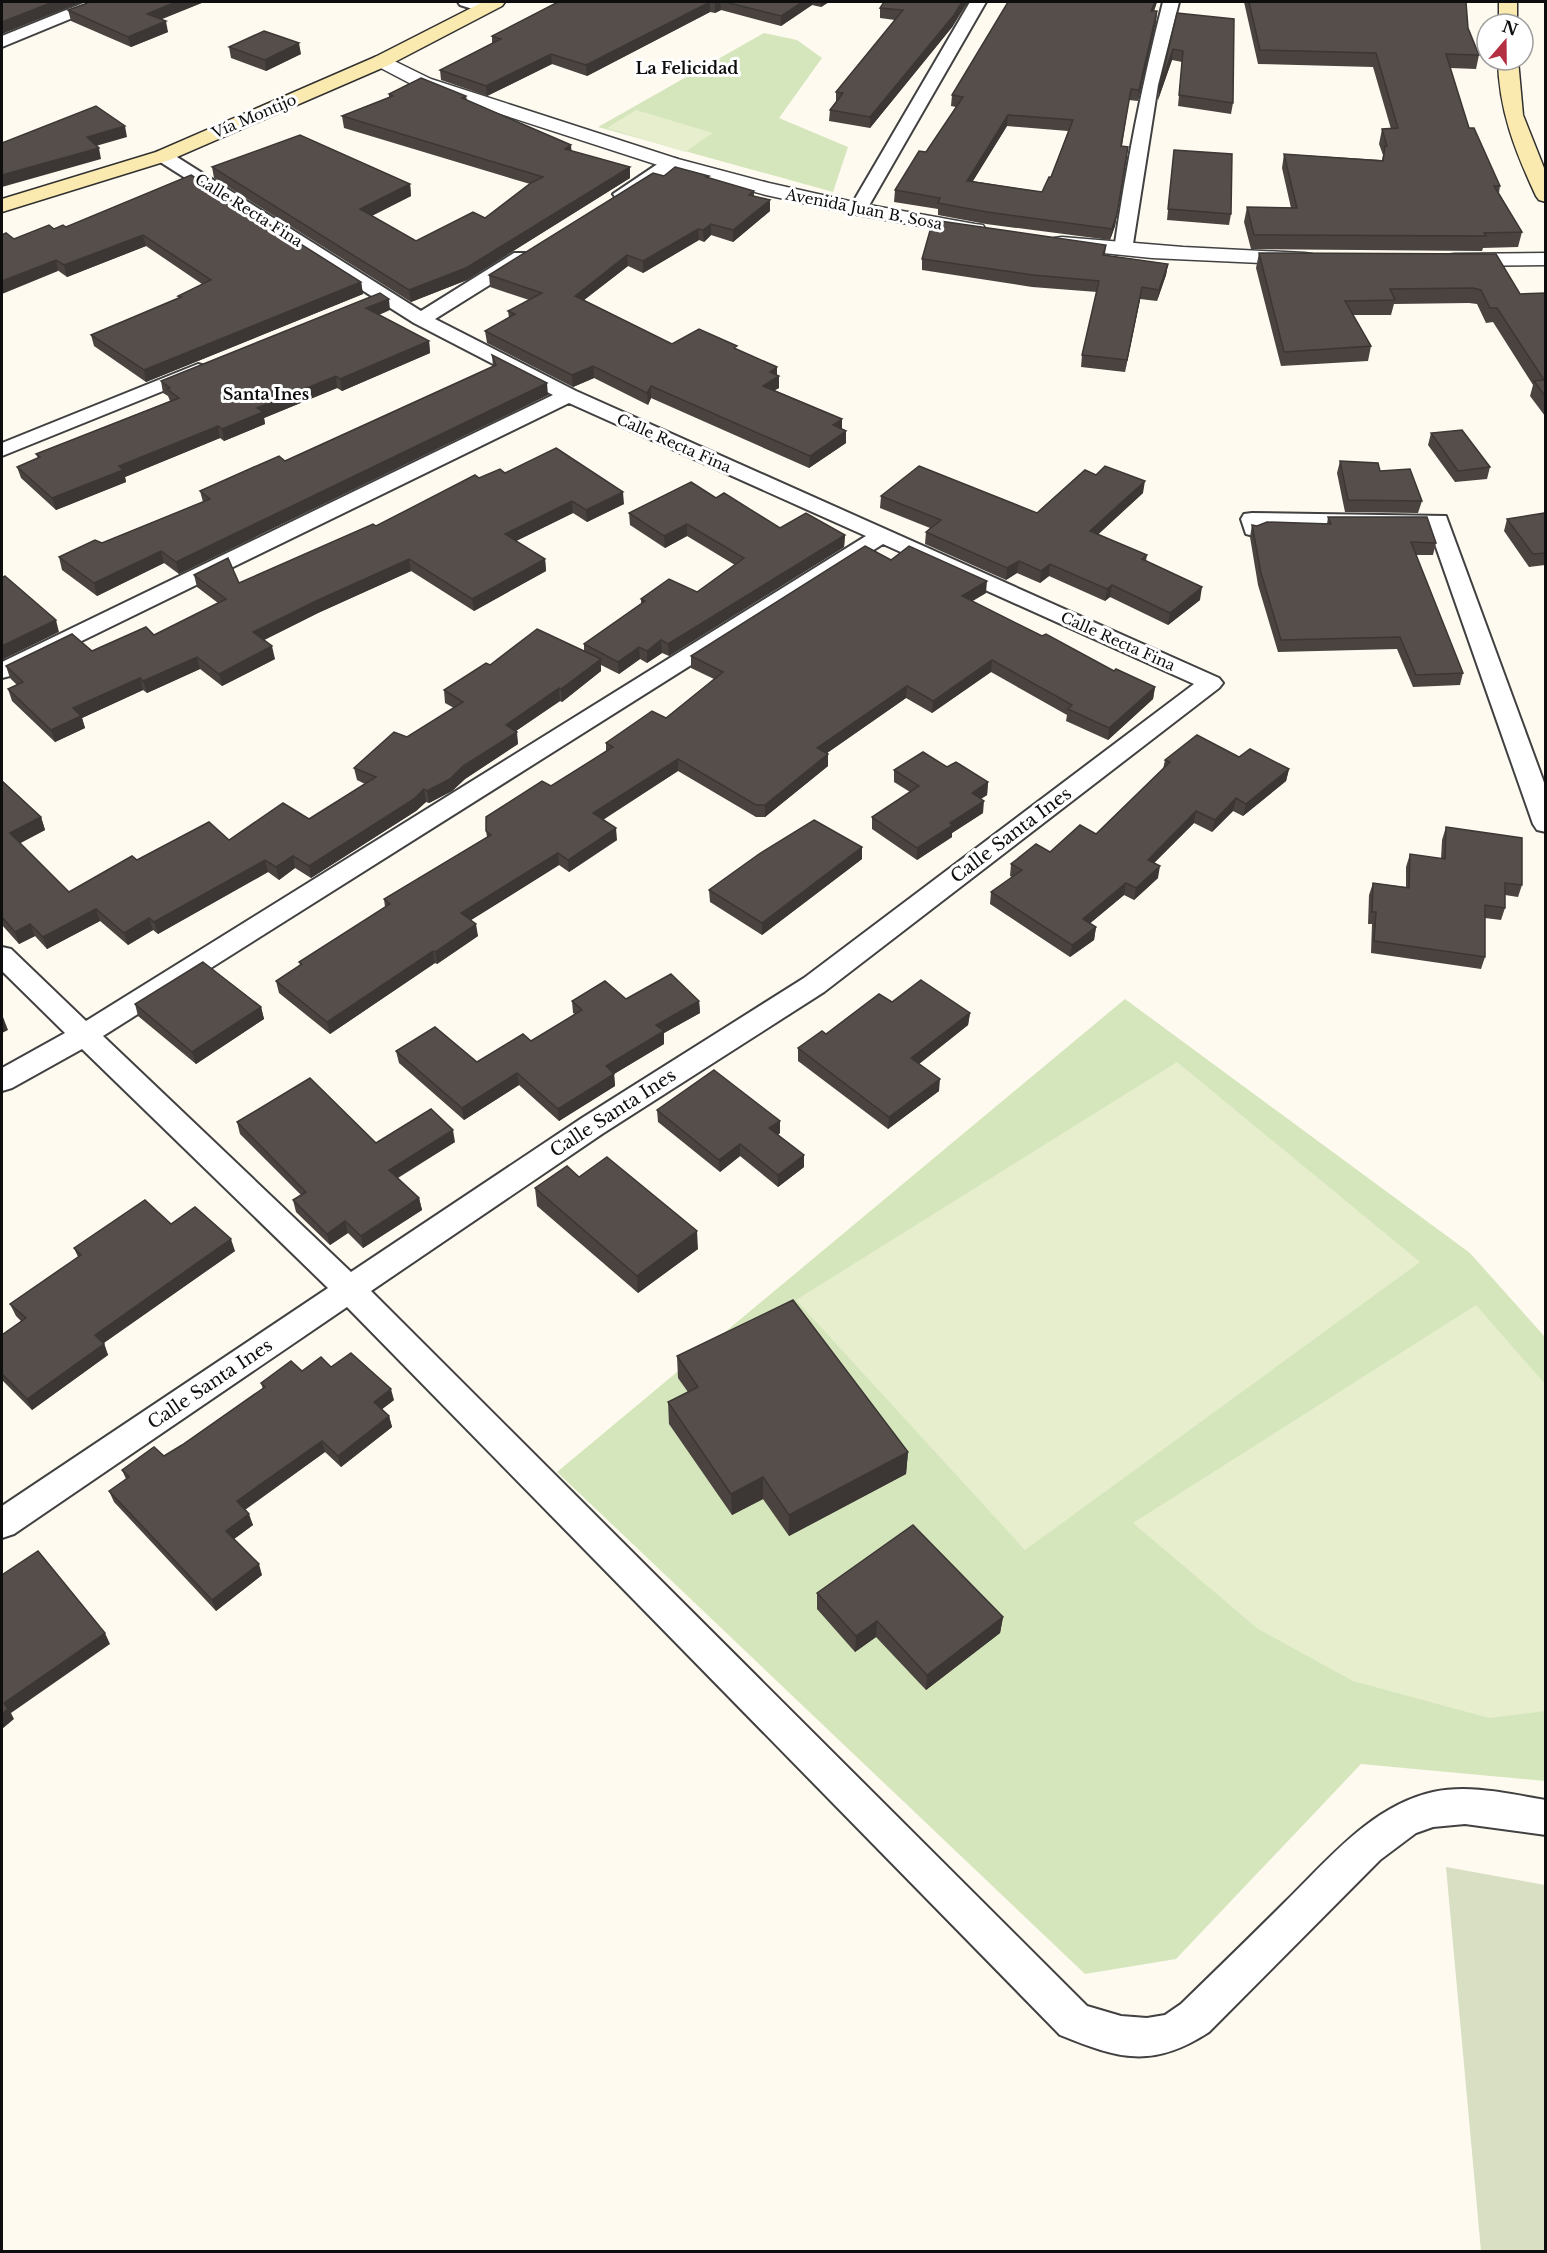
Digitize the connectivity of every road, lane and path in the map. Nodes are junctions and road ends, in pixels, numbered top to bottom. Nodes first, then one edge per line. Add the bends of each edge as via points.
1 (98, 2) edge
2 (466, 2) edge
3 (978, 2) edge
4 (1171, 2) edge
5 (491, 5) edge
6 (2, 42) edge
7 (382, 61) junction
8 (1508, 72) edge
9 (163, 156) junction
10 (671, 163) junction
11 (1545, 196) edge
12 (611, 201) edge
13 (2, 206) edge
14 (858, 209) junction
15 (994, 233) edge
16 (1040, 240) edge
17 (541, 244) edge
18 (1123, 250) junction
19 (1545, 259) edge
20 (1321, 260) edge
21 (1433, 261) edge
22 (383, 295) junction
23 (362, 304) edge
24 (421, 319) junction
25 (220, 362) edge
26 (568, 395) junction
27 (2, 450) edge
28 (1254, 529) edge
29 (881, 536) junction
30 (2, 671) edge
31 (1211, 682) joint
32 (1545, 824) edge
33 (2, 956) edge
34 (84, 1035) junction
35 (2, 1081) edge
36 (350, 1290) junction
37 (2, 1524) edge
38 (1545, 1818) edge

1 - 6 street
2 - 5 street
3 - 14 street
4 - 18 street via 1150,85
5 - 7 main road, Vía Montijo
7 - 9 main road, Vía Montijo
7 - 10 street, Avenida Juan B. Sosa via 424,82
8 - 11 main road via 1509,101 1518,135
9 - 13 main road, Vía Montijo
9 - 22 street, Calle Recta Fina
10 - 12 street
10 - 14 street, Avenida Juan B. Sosa
14 - 15 street, Avenida Juan B. Sosa
16 - 18 street
17 - 24 street
18 - 20 street
19 - 21 street
22 - 23 street
22 - 24 street, Calle Recta Fina
24 - 26 street, Calle Recta Fina
25 - 27 street
26 - 29 street, Calle Recta Fina
26 - 30 street
28 - 32 street via 1252,519 1438,521
29 - 31 street, Calle Recta Fina
29 - 34 street
31 - 36 street, Calle Santa Ines via 814,985 592,1125
33 - 34 street
34 - 35 street
34 - 36 street
36 - 37 street, Calle Santa Ines
36 - 38 street via 1074,2021 1107,2034 1138,2037 1170,2033 1195,2018 1366,1847 1417,1814 1450,1806

